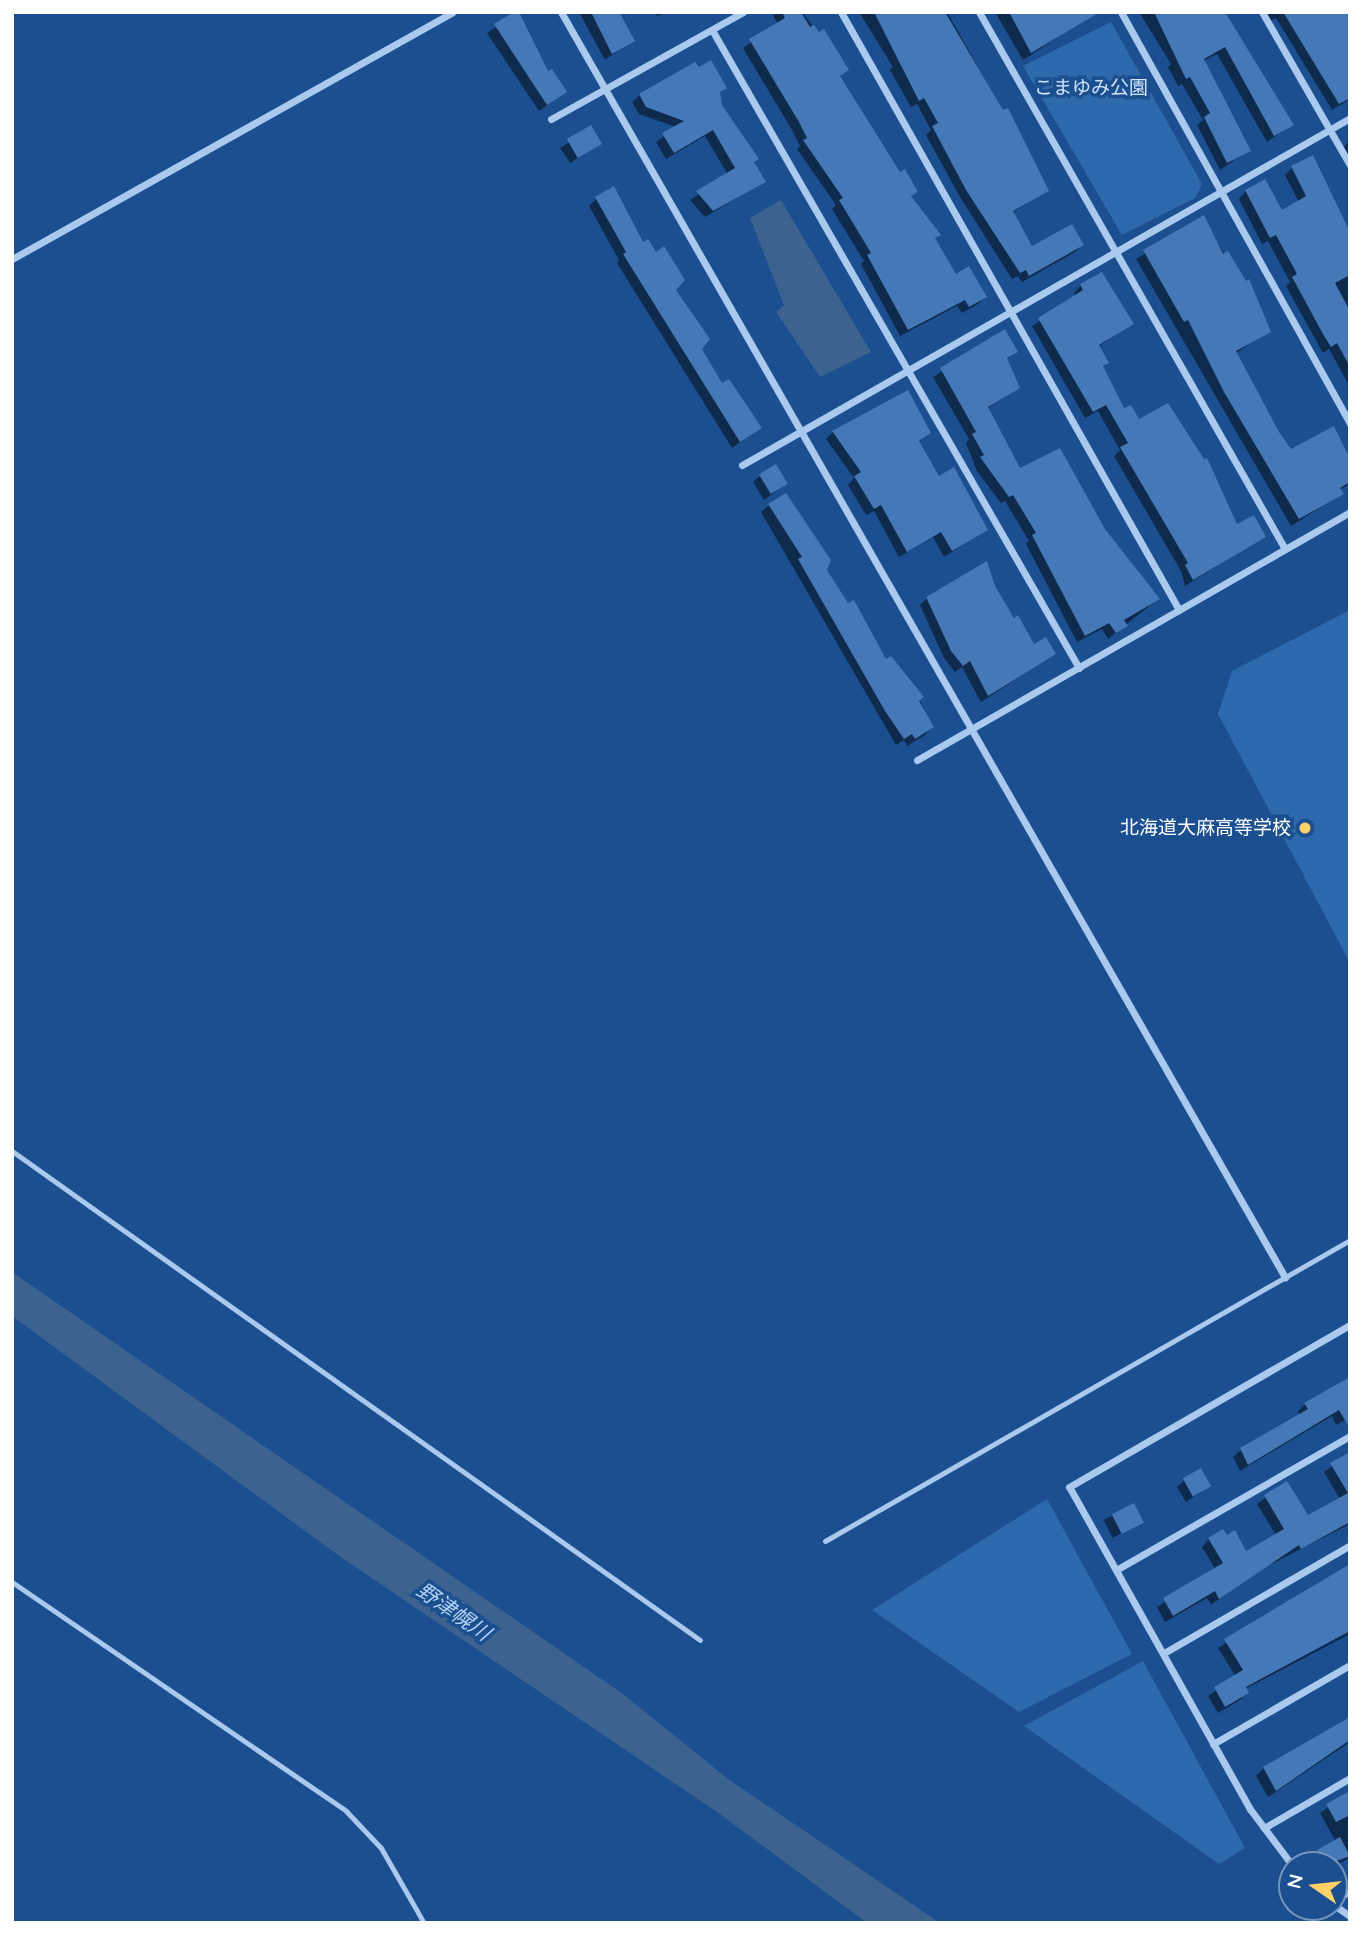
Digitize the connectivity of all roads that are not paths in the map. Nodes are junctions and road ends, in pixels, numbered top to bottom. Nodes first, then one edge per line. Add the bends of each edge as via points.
1 (453, 12) edge
2 (561, 12) edge
3 (743, 12) edge
4 (841, 12) edge
5 (979, 12) edge
6 (1121, 12) edge
7 (1262, 12) edge
8 (712, 30) junction
9 (605, 90) junction
10 (1350, 118) edge
11 (551, 119) dead end
12 (1329, 130) junction
13 (1350, 165) edge
14 (1221, 192) junction
15 (1116, 252) junction
16 (12, 259) edge
17 (1012, 311) junction
18 (907, 370) junction
19 (1350, 424) edge
20 (800, 431) junction
21 (742, 465) dead end
22 (1350, 512) edge
23 (1284, 549) junction
24 (1179, 610) junction
25 (1079, 667) junction
26 (969, 727) junction
27 (917, 760) dead end
28 (12, 1151) edge
29 (1350, 1240) edge
30 (1285, 1277) junction
31 (1350, 1325) edge
32 (1350, 1436) edge
33 (825, 1541) dead end
34 (1350, 1545) edge
35 (1116, 1570) junction
36 (12, 1582) edge
37 (700, 1640) dead end
38 (1164, 1653) junction
39 (1350, 1665) edge
40 (1213, 1744) junction
41 (1350, 1778) edge
42 (1264, 1828) junction
43 (1281, 1851) edge
44 (424, 1923) edge

1 - 16 street
2 - 9 street
3 - 8 street
4 - 17 street
5 - 15 street
6 - 14 street
7 - 12 street
8 - 9 street
8 - 18 street
9 - 11 street
9 - 20 street
10 - 12 street
12 - 13 street
12 - 14 street
14 - 15 street
14 - 19 street
15 - 17 street
15 - 23 street
17 - 18 street
17 - 24 street
18 - 20 street
18 - 25 street
20 - 21 street
20 - 26 street
22 - 23 street
23 - 24 street
24 - 25 street
25 - 26 street
26 - 27 street
26 - 30 street
28 - 37 lane
29 - 30 lane
30 - 33 lane
31 - 35 street via 1069,1487
32 - 35 street
34 - 38 street
35 - 38 street
36 - 44 lane via 346,1811 381,1847
38 - 40 street
39 - 40 street
40 - 42 street
41 - 42 street
42 - 43 street

